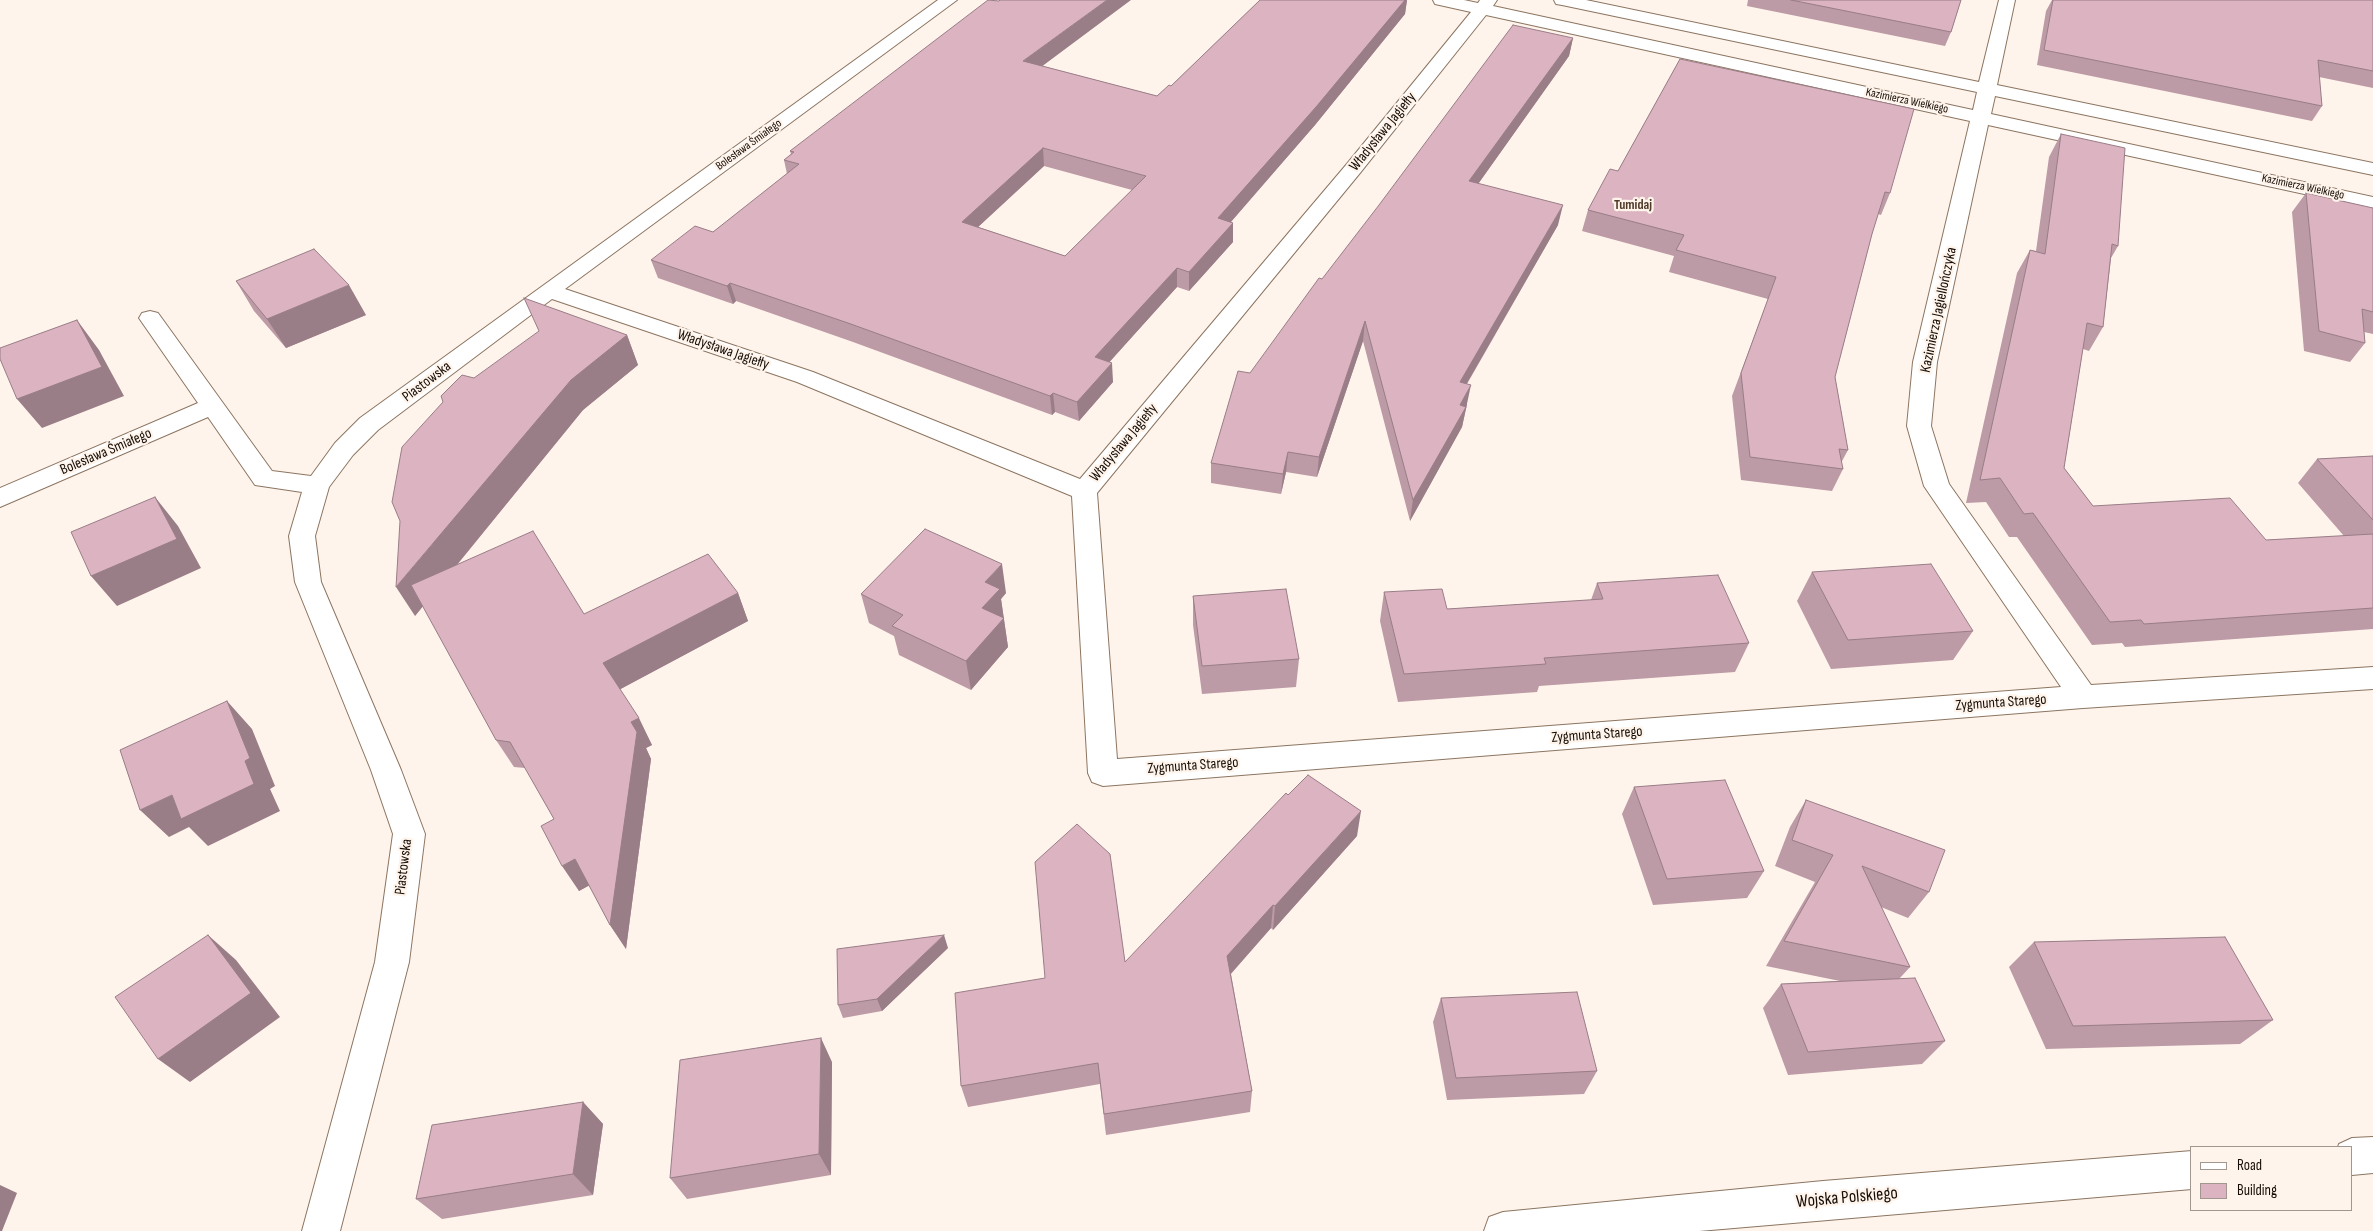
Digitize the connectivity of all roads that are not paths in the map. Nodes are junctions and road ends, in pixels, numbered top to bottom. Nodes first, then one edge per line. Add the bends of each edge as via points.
1 (949, 0) edge
2 (1441, 0) edge
3 (1562, 0) edge
4 (2007, 0) edge
5 (1486, 5) edge
6 (1988, 89) junction
7 (1980, 117) junction
8 (2373, 169) edge
9 (2373, 202) edge
10 (549, 291) junction
11 (150, 318) dead end
12 (212, 406) junction
13 (317, 485) junction
14 (1084, 491) junction
15 (0, 498) edge
16 (2373, 678) edge
17 (2083, 697) junction
18 (2373, 1155) edge
19 (2353, 1157) edge
20 (2190, 1170) edge
21 (321, 1231) edge
22 (1504, 1231) edge

1 - 10 street, Bolesława Śmiałego
2 - 5 street, Kazimierza Wielkiego
3 - 6 street, Kazimierza Wielkiego
4 - 6 street, Kazimierza Jagiellończyka
5 - 7 street, Kazimierza Wielkiego
5 - 14 street, Władysława Jagiełły
6 - 7 street, Kazimierza Jagiellończyka
6 - 8 street, Kazimierza Wielkiego
7 - 9 street, Kazimierza Wielkiego
7 - 17 street, Kazimierza Jagiellończyka via 1925,362 1919,426 1937,486
10 - 13 street, Piastowska via 369,424 344,449
10 - 14 street, Władysława Jagiełły via 804,377
11 - 12 street
12 - 13 street via 264,479
12 - 15 street, Bolesława Śmiałego
13 - 21 street, Piastowska via 302,536 308,582 409,834 392,962
14 - 17 street, Zygmunta Starego via 1103,773
16 - 17 street, Zygmunta Starego
18 - 19 street
20 - 22 street, Wojska Polskiego via 1823,1200

